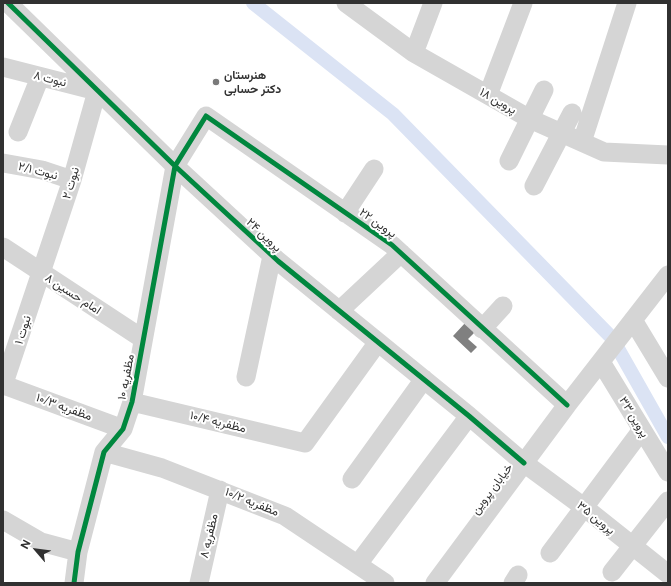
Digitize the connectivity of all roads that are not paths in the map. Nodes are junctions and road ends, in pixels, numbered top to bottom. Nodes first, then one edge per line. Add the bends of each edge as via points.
1 (8, 3) edge
2 (346, 3) edge
3 (433, 3) edge
4 (523, 3) edge
5 (627, 3) edge
6 (414, 53) junction
7 (3, 67) edge
8 (40, 77) junction
9 (544, 90) dead end
10 (97, 91) junction
11 (488, 95) junction
12 (572, 113) dead end
13 (530, 119) junction
14 (18, 132) dead end
15 (562, 134) junction
16 (582, 142) junction
17 (667, 153) edge
18 (509, 161) dead end
19 (3, 163) edge
20 (175, 166) junction
21 (374, 169) dead end
22 (72, 180) junction
23 (534, 186) dead end
24 (346, 213) junction
25 (3, 247) edge
26 (401, 253) junction
27 (272, 256) junction
28 (41, 273) junction
29 (668, 275) edge
30 (662, 294) edge
31 (503, 306) dead end
32 (340, 311) junction
33 (628, 326) junction
34 (482, 329) junction
35 (143, 340) junction
36 (378, 342) junction
37 (605, 355) junction
38 (8, 359) edge
39 (246, 377) dead end
40 (668, 378) edge
41 (424, 379) junction
42 (3, 386) edge
43 (132, 402) junction
44 (567, 405) junction
45 (469, 416) junction
46 (124, 429) junction
47 (641, 430) junction
48 (104, 452) junction
49 (524, 463) junction
50 (668, 472) edge
51 (352, 479) dead end
52 (220, 490) junction
53 (668, 500) edge
54 (585, 508) junction
55 (3, 520) edge
56 (633, 547) junction
57 (78, 552) junction
58 (550, 553) dead end
59 (358, 564) junction
60 (612, 572) dead end
61 (668, 574) edge
62 (74, 583) edge
63 (199, 583) edge
64 (385, 583) edge
65 (435, 583) edge

1 - 10 street, پروین ۲۴
2 - 6 street, پروین ۱۸
3 - 6 street
4 - 11 street
5 - 16 street
6 - 11 street, پروین ۱۸
7 - 8 street, نبوت ۸
8 - 10 street, نبوت ۸
8 - 14 street
9 - 13 street
10 - 20 street, پروین ۲۴
10 - 22 street, نبوت ۲
11 - 13 street, پروین ۱۸
12 - 15 street
13 - 15 street, پروین ۱۸
13 - 18 street
15 - 16 street, پروین ۱۸
15 - 23 street
16 - 17 street, پروین ۱۸ via 604,152
19 - 22 street, نبوت ۲/۱ via 42,170
20 - 24 street, پروین ۲۲ via 206,116
20 - 27 street, پروین ۲۴
20 - 35 street, مظفریه ۱۰
21 - 24 street
22 - 28 street, نبوت ۲
24 - 26 street, پروین ۲۲
25 - 28 street, امام حسین ۸
26 - 32 street
26 - 34 street, پروین ۲۲
27 - 32 street, پروین ۲۴
27 - 39 street
28 - 35 street, امام حسین ۸
28 - 38 street, نبوت ۱
29 - 30 street
30 - 33 street
31 - 34 street
32 - 36 street, پروین ۲۴
33 - 37 street, خیابان پروین
33 - 40 street
34 - 44 street, پروین ۲۲
35 - 43 street, مظفریه ۱۰
36 - 41 street, پروین ۲۴
36 - 43 street, مظفریه ۱۰/۴ via 305,443
37 - 44 street, خیابان پروین
37 - 47 street, پروین ۳۳
38 - 42 street, نبوت ۱
41 - 45 street, پروین ۲۴
41 - 51 street
42 - 46 street, مظفریه ۱۰/۳
43 - 46 street, مظفریه ۱۰
44 - 49 street, خیابان پروین
45 - 49 street, پروین ۲۴
45 - 59 street
46 - 48 street, مظفریه ۱۰
47 - 50 street, پروین ۳۳
47 - 54 street
48 - 52 street, مظفریه ۱۰/۲ via 162,468
48 - 57 street, مظفریه ۱۰
49 - 54 street, پروین ۳۵
49 - 65 street, خیابان پروین
52 - 59 street, مظفریه ۱۰/۲ via 285,516
52 - 63 street, مظفریه ۸
53 - 56 street
54 - 56 street, پروین ۳۵
54 - 58 street
55 - 57 street via 42,542
56 - 60 street
56 - 61 street, پروین ۳۵
57 - 62 street, مظفریه ۱۰
59 - 64 street, مظفریه ۱۰/۲

